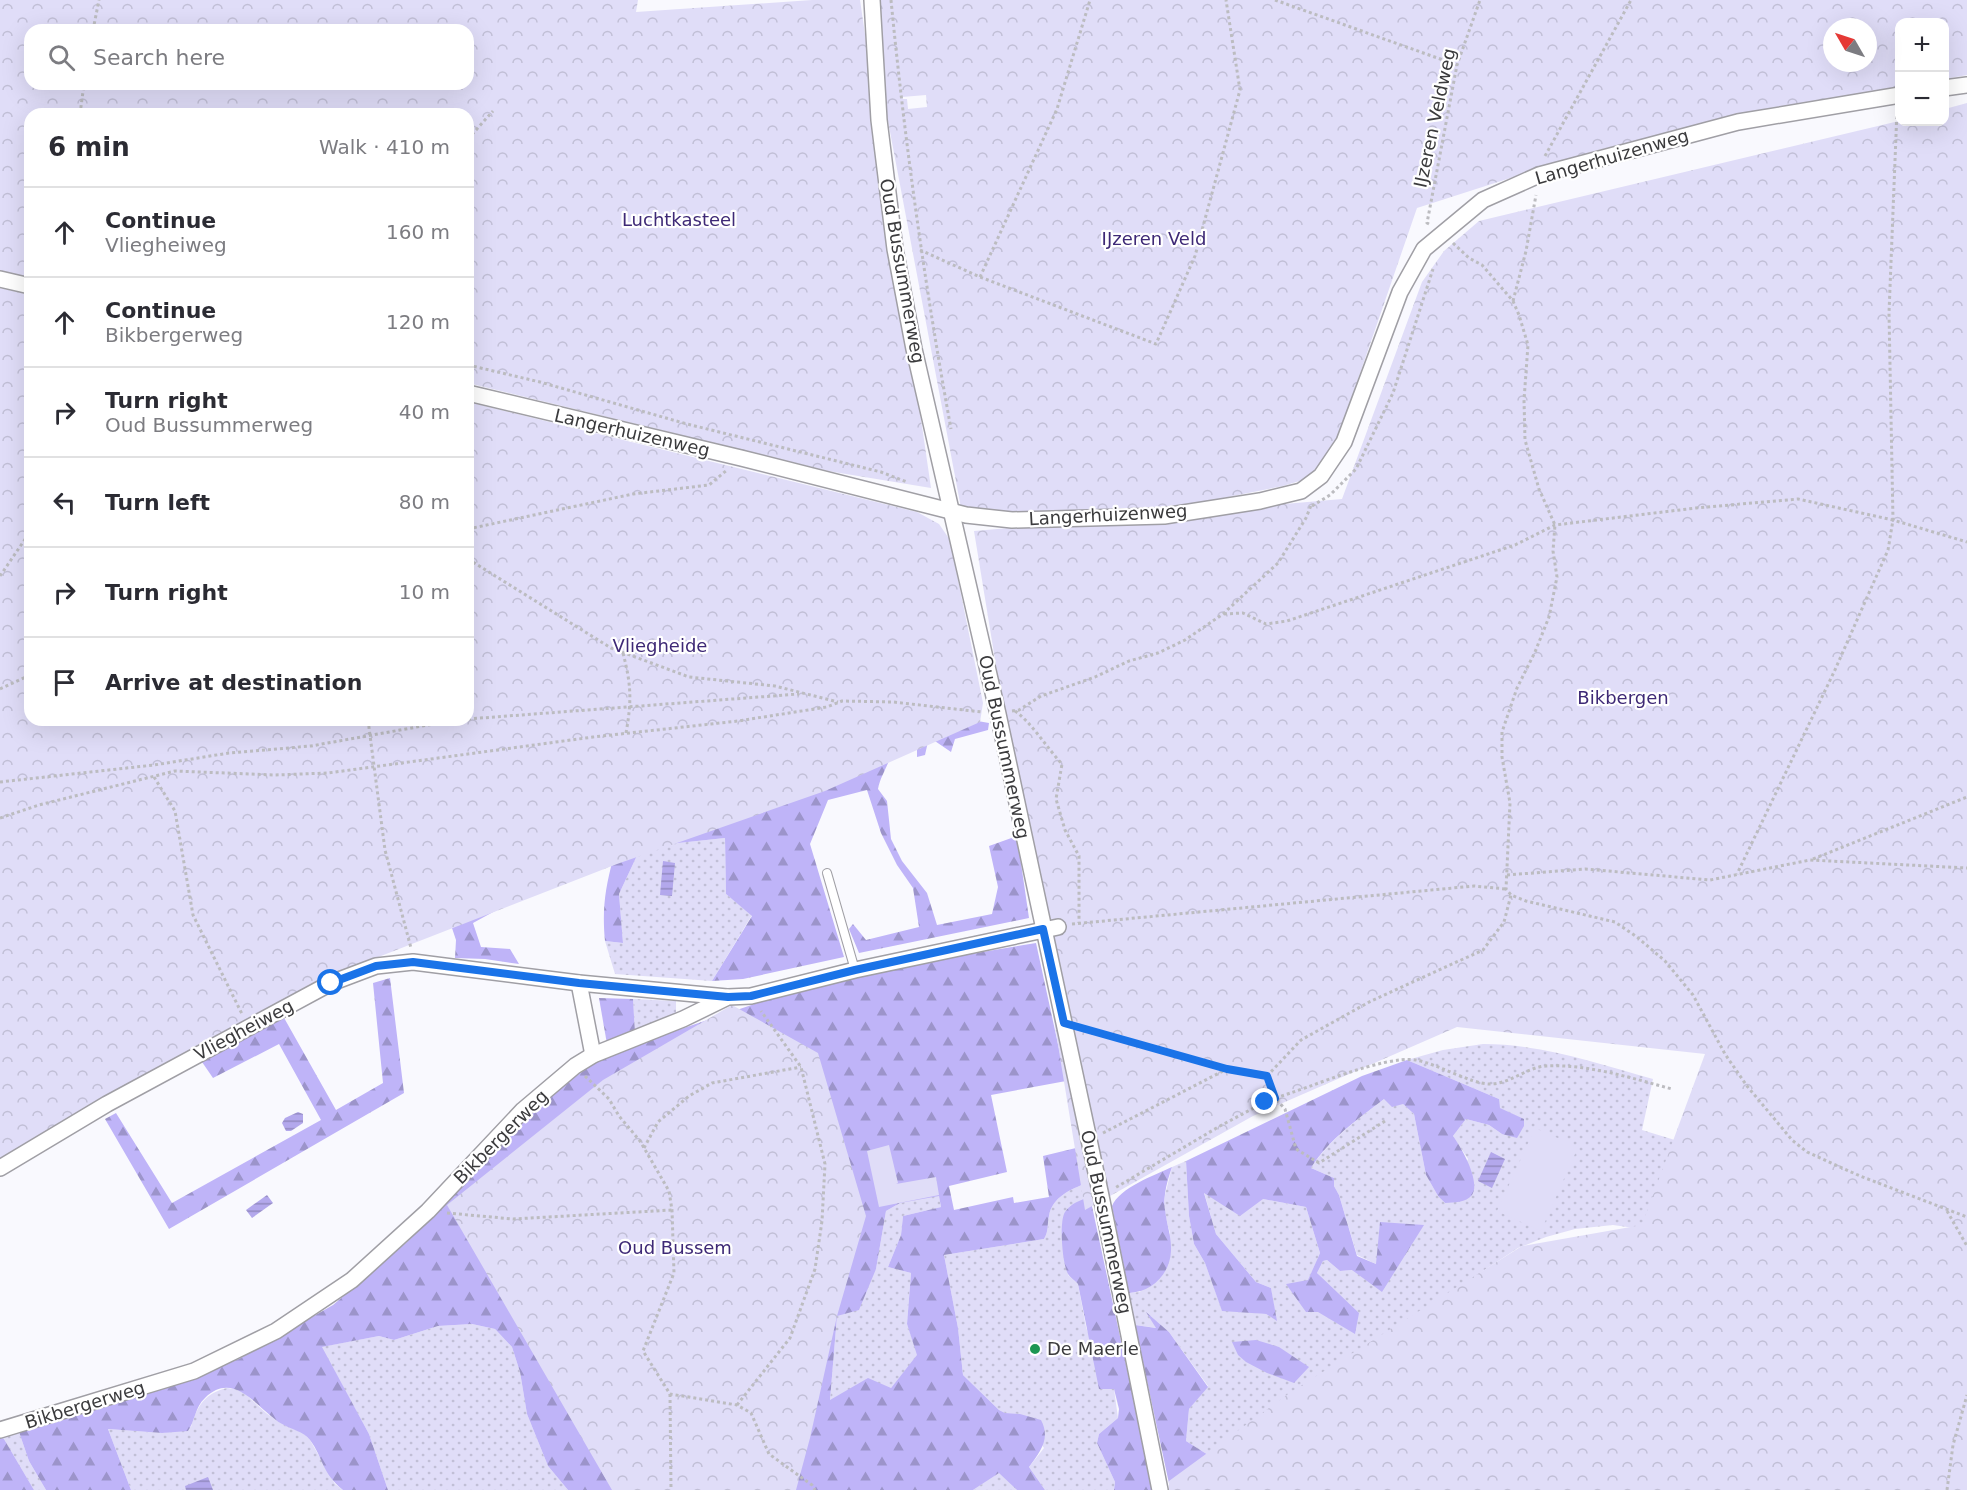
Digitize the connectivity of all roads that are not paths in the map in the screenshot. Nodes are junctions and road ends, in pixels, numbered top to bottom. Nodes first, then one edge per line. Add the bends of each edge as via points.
1 (872, 0) edge
2 (1967, 85) edge
3 (1949, 87) edge
4 (1895, 96) edge
5 (0, 279) edge
6 (24, 285) edge
7 (474, 394) edge
8 (951, 512) junction
9 (827, 873) dead end
10 (1050, 928) junction
11 (855, 970) junction
12 (579, 983) junction
13 (728, 997) junction
14 (592, 1055) junction
15 (0, 1168) edge
16 (0, 1430) edge
17 (1160, 1490) edge

1 - 8 street, Oud Bussummerweg via 879,120 895,249
2 - 3 street
4 - 8 street, Langerhuizenweg via 1737,122 1539,175 1483,200 1424,249 1400,292 1344,442 1321,476 1301,491 1164,516 1012,520
5 - 6 street
7 - 8 street, Langerhuizenweg
8 - 10 street, Oud Bussummerweg
9 - 11 lane
10 - 11 street, Bikbergerweg
10 - 17 street, Oud Bussummerweg via 1064,1023
11 - 13 street, Bikbergerweg via 751,996
12 - 13 street, Vliegheiweg
12 - 14 street
12 - 15 street, Vliegheiweg via 413,962 376,966 331,983 249,1027
13 - 14 street, Bikbergerweg
14 - 16 street, Bikbergerweg via 524,1110 428,1211 352,1280 276,1331 194,1371

